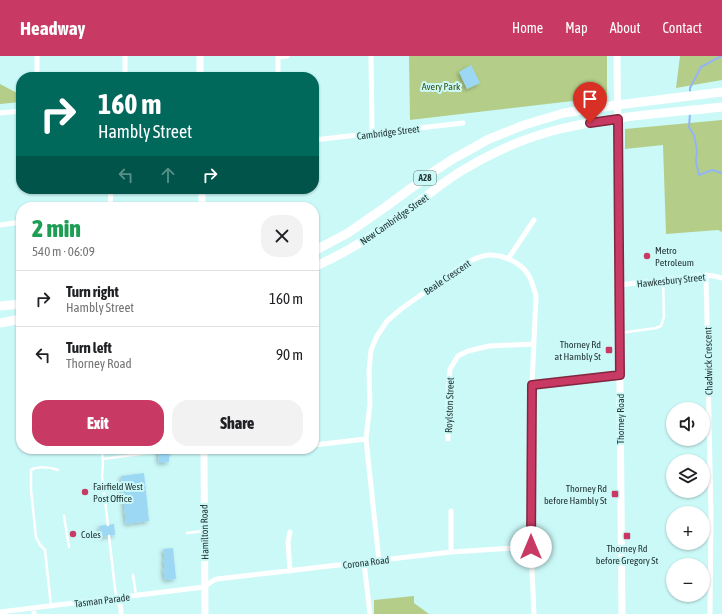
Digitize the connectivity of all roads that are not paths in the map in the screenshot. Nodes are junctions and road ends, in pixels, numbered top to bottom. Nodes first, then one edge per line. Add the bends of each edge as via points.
1 (37, 56) edge
2 (125, 56) edge
3 (200, 56) edge
4 (287, 56) edge
5 (371, 56) edge
6 (617, 56) edge
7 (37, 72) edge
8 (125, 72) edge
9 (200, 72) edge
10 (278, 72) edge
11 (722, 92) edge
12 (617, 105) junction
13 (722, 107) edge
14 (16, 111) edge
15 (0, 113) edge
16 (618, 119) junction
17 (463, 123) dead end
18 (372, 134) junction
19 (319, 139) edge
20 (534, 220) dead end
21 (16, 223) edge
22 (0, 225) edge
23 (319, 248) edge
24 (508, 259) junction
25 (319, 265) edge
26 (706, 275) junction
27 (722, 278) edge
28 (663, 280) junction
29 (619, 285) junction
30 (16, 304) edge
31 (0, 306) edge
32 (16, 320) edge
33 (0, 322) edge
34 (620, 333) junction
35 (534, 344) junction
36 (620, 375) junction
37 (532, 385) junction
38 (366, 439) junction
39 (448, 439) dead end
40 (319, 444) edge
41 (102, 454) edge
42 (140, 454) edge
43 (204, 454) edge
44 (103, 459) junction
45 (58, 470) dead end
46 (450, 511) dead end
47 (64, 516) dead end
48 (108, 525) dead end
49 (204, 531) junction
50 (290, 532) dead end
51 (187, 533) dead end
52 (109, 536) dead end
53 (69, 547) dead end
54 (531, 547) junction
55 (451, 552) junction
56 (379, 561) junction
57 (364, 563) junction
58 (290, 571) junction
59 (133, 575) dead end
60 (204, 587) junction
61 (136, 596) junction
62 (118, 598) junction
63 (51, 606) junction
64 (34, 608) junction
65 (0, 612) edge
66 (34, 614) edge
67 (121, 614) edge
68 (205, 614) edge
69 (370, 614) edge
70 (534, 614) edge
71 (622, 614) edge
72 (710, 614) edge

1 - 7 street
2 - 8 street
3 - 9 street
4 - 10 street via 278,57
5 - 18 street
6 - 12 street, Thorney Road
11 - 12 highway, New Cambridge Street / A28
12 - 16 street, Thorney Road
12 - 23 highway, New Cambridge Street / A28 via 564,113 524,124 489,139 436,170 348,233
13 - 16 highway, New Cambridge Street / A28
14 - 15 street
16 - 25 highway, New Cambridge Street / A28 via 552,131 490,156 463,170 359,244
16 - 29 street, Thorney Road
17 - 18 street, Cambridge Street
18 - 19 street, Cambridge Street
20 - 24 street
21 - 22 street
24 - 35 street, Beale Crescent via 527,273 533,285 536,296
24 - 38 street, Beale Crescent via 488,255 467,262 387,321 371,350 370,404
26 - 27 street, Hawkesbury Street
26 - 28 street, Hawkesbury Street
26 - 72 street, Chadwick Crescent via 711,514
28 - 29 street, Hawkesbury Street
28 - 34 lane via 664,317 661,326
29 - 34 street, Thorney Road
30 - 31 highway
32 - 33 highway
34 - 36 street, Thorney Road
35 - 37 street, Beale Crescent
35 - 39 street, Roylston Street via 489,346 468,350 458,356 450,369
36 - 37 street
36 - 71 street, Thorney Road
37 - 54 street, Beale Crescent
38 - 40 street
38 - 56 street, Beale Crescent
41 - 44 lane
42 - 44 lane
43 - 49 street, Hamilton Road
44 - 48 lane via 102,476
45 - 63 lane via 31,470 36,537 45,550
46 - 55 street
47 - 53 lane
49 - 51 lane
49 - 60 street, Hamilton Road
50 - 58 street
52 - 62 lane
54 - 55 street, Corona Road
54 - 70 street, Beale Crescent
55 - 56 street, Corona Road
56 - 57 street, Corona Road
57 - 58 street, Corona Road
57 - 69 street
58 - 60 street, Corona Road via 217,579
59 - 61 lane
60 - 61 street, Tasman Parade
60 - 68 street, Hamilton Road
61 - 62 street, Tasman Parade
62 - 63 street, Tasman Parade
62 - 67 street
63 - 64 street, Tasman Parade
64 - 65 street, Tasman Parade
64 - 66 street

